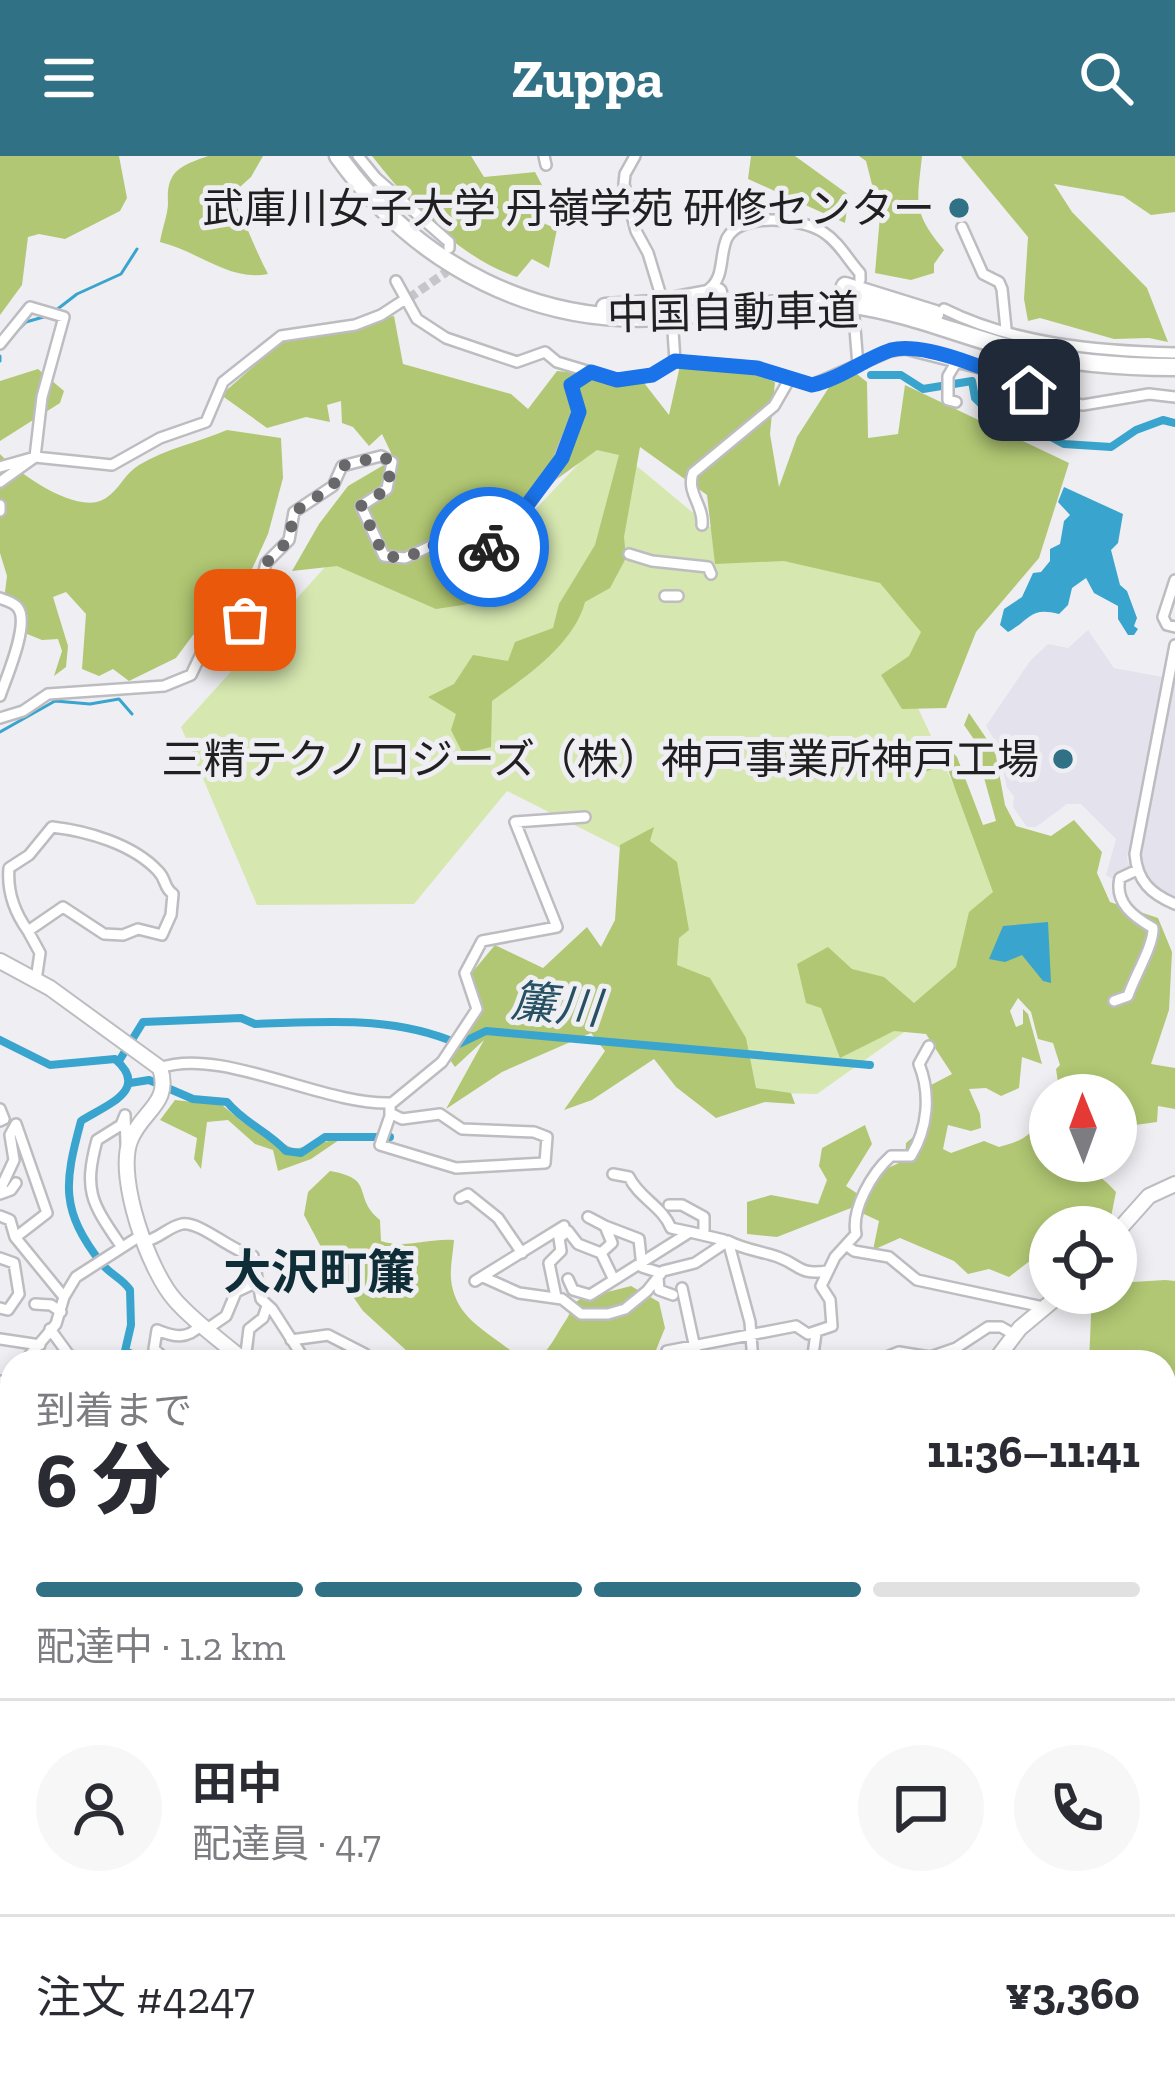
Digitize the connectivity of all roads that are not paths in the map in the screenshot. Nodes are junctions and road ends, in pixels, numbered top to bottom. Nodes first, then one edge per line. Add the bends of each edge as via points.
1 (338, 156) edge
2 (353, 156) edge
3 (635, 156) edge
4 (962, 227) dead end
5 (409, 247) dead end
6 (448, 248) dead end
7 (396, 281) dead end
8 (852, 283) joint
9 (718, 292) dead end
10 (406, 299) junction
11 (586, 307) junction
12 (732, 309) junction
13 (948, 315) junction
14 (854, 316) dead end
15 (576, 324) dead end
16 (1006, 329) junction
17 (673, 331) dead end
18 (0, 344) edge
19 (1010, 356) dead end
20 (1175, 360) edge
21 (675, 361) junction
22 (957, 361) junction
23 (858, 366) junction
24 (591, 372) junction
25 (789, 380) junction
26 (1011, 380) junction
27 (1175, 397) edge
28 (956, 402) dead end
29 (35, 457) junction
30 (0, 467) edge
31 (0, 482) edge
32 (702, 525) dead end
33 (629, 554) dead end
34 (711, 574) dead end
35 (1175, 580) edge
36 (665, 596) dead end
37 (678, 596) dead end
38 (0, 598) edge
39 (1175, 627) edge
40 (1175, 645) edge
41 (0, 696) edge
42 (0, 718) edge
43 (585, 817) dead end
44 (1137, 870) junction
45 (4, 880) edge
46 (1175, 904) edge
47 (28, 931) junction
48 (0, 961) edge
49 (36, 980) junction
50 (1114, 1001) dead end
51 (929, 1046) dead end
52 (160, 1068) junction
53 (390, 1108) junction
54 (0, 1109) edge
55 (0, 1121) edge
56 (129, 1146) junction
57 (614, 1174) dead end
58 (16, 1183) dead end
59 (1175, 1184) edge
60 (0, 1192) edge
61 (460, 1198) dead end
62 (92, 1204) junction
63 (669, 1205) dead end
64 (1137, 1209) edge
65 (77, 1211) dead end
66 (0, 1216) edge
67 (588, 1217) dead end
68 (564, 1226) dead end
69 (605, 1226) junction
70 (690, 1232) junction
71 (704, 1235) junction
72 (16, 1237) junction
73 (145, 1238) junction
74 (0, 1240) edge
75 (726, 1240) junction
76 (847, 1245) junction
77 (116, 1249) junction
78 (522, 1253) junction
79 (601, 1253) junction
80 (0, 1258) edge
81 (641, 1262) junction
82 (12, 1268) junction
83 (827, 1271) junction
84 (661, 1273) junction
85 (0, 1275) edge
86 (568, 1279) dead end
87 (614, 1280) junction
88 (257, 1282) junction
89 (64, 1297) junction
90 (556, 1297) junction
91 (34, 1304) dead end
92 (1029, 1304) edge
93 (267, 1306) junction
94 (0, 1308) edge
95 (62, 1312) junction
96 (1038, 1314) edge
97 (204, 1326) junction
98 (50, 1329) junction
99 (816, 1333) junction
100 (751, 1334) junction
101 (1015, 1335) junction
102 (0, 1339) edge
103 (291, 1340) junction
104 (40, 1345) junction
105 (694, 1346) junction
106 (35, 1350) edge
107 (65, 1350) edge
108 (155, 1350) edge
109 (233, 1350) edge
110 (247, 1350) edge
111 (298, 1350) edge
112 (357, 1350) edge
113 (672, 1350) edge
114 (695, 1350) edge
115 (753, 1350) edge
116 (814, 1350) edge
117 (950, 1350) edge
118 (1003, 1350) edge

1 - 5 highway
1 - 12 highway, 中国自動車道 via 421,245 512,296 621,318
2 - 6 street
2 - 11 highway, 中国自動車道 via 394,211 445,252 515,288
3 - 8 street via 624,184 661,297 714,288 728,238 752,223 796,222 823,232 860,274
4 - 16 street via 983,274 1003,289
7 - 10 street
8 - 13 highway
9 - 11 highway
10 - 24 street via 425,326 467,346 517,362 545,352
10 - 29 street via 355,325 281,337 223,382 206,422 122,462
11 - 13 highway, 中国自動車道 via 656,310 836,294
12 - 15 highway via 646,324
12 - 20 highway, 中国自動車道 via 852,304 1043,356 1101,364
13 - 16 street
13 - 20 highway, 中国自動車道 via 1063,351
14 - 23 street
16 - 20 street
17 - 21 street
18 - 29 street via 30,308 64,317
19 - 26 street
21 - 24 street via 652,375 617,380
21 - 25 street via 757,368
22 - 23 street via 898,349
22 - 26 street
22 - 28 street via 948,379 948,400
23 - 25 street via 812,385
24 - 42 street via 571,385 579,412 555,470 462,574 449,571 434,545 405,558 384,556 361,506 387,489 392,462 381,456 342,466 333,486 294,512 289,540 266,563 254,610 214,631 191,675 164,686 45,695
25 - 32 street via 774,406 693,473
26 - 27 street via 1083,405
29 - 30 street
29 - 31 street
33 - 34 street via 708,567
35 - 39 street via 1163,617
36 - 37 street
38 - 41 street via 20,610 20,638
40 - 44 street
43 - 53 street via 515,822 557,927 482,941 465,973 477,1009 442,1063
44 - 46 street via 1151,892
44 - 50 street via 1118,887 1154,938 1128,996
45 - 47 street
45 - 47 street via 52,827 119,846 157,870 172,891 160,936 138,929 104,934 63,907
47 - 49 street via 40,953
48 - 49 main road
49 - 52 main road
51 - 76 street via 919,1064 927,1092 923,1133 911,1156 891,1156 875,1173
52 - 53 street via 193,1064
52 - 56 main road via 162,1099
53 - 53 street via 402,1119 440,1114 462,1129 534,1132 547,1137 545,1163 456,1168 380,1144
54 - 55 street
56 - 62 street via 122,1113 121,1125 93,1136
56 - 73 main road via 125,1182
57 - 70 street via 629,1178 676,1232
58 - 60 street
59 - 64 main road
60 - 72 street via 14,1160 16,1124 47,1213
61 - 78 street via 480,1202
62 - 65 street
62 - 77 street
63 - 71 street via 704,1217
66 - 72 street
67 - 69 street
68 - 78 street
69 - 79 street via 612,1243
69 - 81 street via 639,1239
70 - 71 street
70 - 81 street
71 - 75 street
72 - 74 street
72 - 89 street
73 - 77 street
73 - 88 street via 192,1224 253,1256
73 - 97 main road via 167,1291
75 - 83 street via 806,1274
75 - 84 street via 695,1263
75 - 100 street
76 - 83 street
76 - 92 street via 889,1257 917,1280
77 - 89 street via 76,1276
78 - 90 street via 479,1279
79 - 87 street
79 - 90 street via 564,1232 549,1264
80 - 82 street via 12,1260
81 - 84 street
81 - 87 street
82 - 85 street
82 - 94 street via 19,1294 8,1310
83 - 99 street via 821,1286 832,1326
84 - 90 street via 638,1300 608,1314 581,1314
84 - 105 street via 657,1286 677,1292
86 - 87 street via 585,1295
88 - 93 street
88 - 97 street via 236,1292 226,1316
89 - 95 street
91 - 95 street
93 - 103 street
93 - 110 street via 249,1330
95 - 98 street
96 - 101 main road
97 - 108 street via 181,1337 157,1330
97 - 109 main road
98 - 104 street
98 - 107 street
99 - 100 street via 796,1326
99 - 116 street
100 - 105 street
100 - 115 street
101 - 117 street via 988,1327
101 - 118 main road
102 - 104 street
103 - 111 street
103 - 112 street via 328,1335
104 - 106 street
105 - 113 street
105 - 114 street

